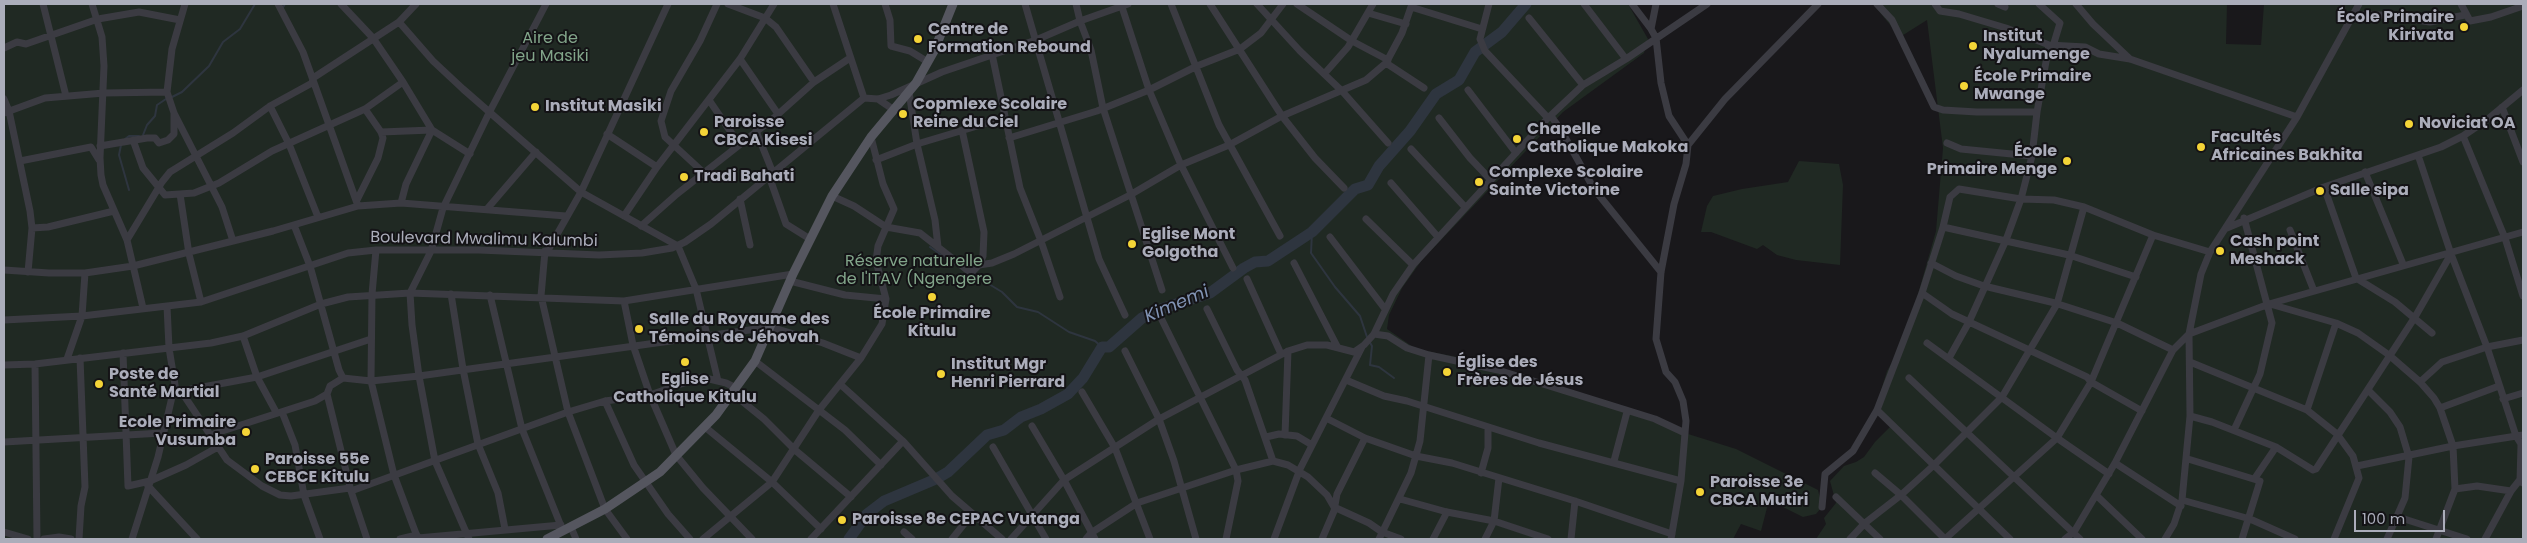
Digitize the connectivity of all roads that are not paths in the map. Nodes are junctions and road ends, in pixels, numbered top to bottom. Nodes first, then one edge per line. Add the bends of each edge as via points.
1 (43, 4) edge
2 (92, 4) edge
3 (185, 4) edge
4 (278, 4) edge
5 (341, 4) edge
6 (416, 4) edge
7 (546, 4) edge
8 (668, 4) edge
9 (718, 4) edge
10 (728, 4) edge
11 (774, 4) edge
12 (833, 4) edge
13 (885, 4) edge
14 (953, 4) edge
15 (1025, 4) edge
16 (1076, 4) edge
17 (1171, 4) edge
18 (1210, 4) edge
19 (1257, 4) edge
20 (1283, 4) edge
21 (1297, 4) edge
22 (1372, 4) edge
23 (1489, 4) edge
24 (1584, 4) edge
25 (1632, 4) edge
26 (1656, 4) edge
27 (1706, 4) edge
28 (1818, 4) edge
29 (1877, 4) edge
30 (1935, 4) edge
31 (2039, 4) edge
32 (2076, 4) edge
33 (2359, 4) edge
34 (2462, 4) edge
35 (1123, 5) edge
36 (1411, 6) edge
37 (2523, 6) edge
38 (1368, 13) junction
39 (2354, 14) junction
40 (2465, 15) junction
41 (765, 18) junction
42 (1529, 18) dead end
43 (1272, 19) junction
44 (98, 20) junction
45 (180, 20) junction
46 (1080, 20) junction
47 (399, 22) junction
48 (1406, 24) junction
49 (1482, 29) junction
50 (1651, 29) junction
51 (50, 34) junction
52 (373, 38) junction
53 (1656, 38) junction
54 (1036, 40) junction
55 (1352, 41) junction
56 (2051, 45) junction
57 (4, 48) edge
58 (1240, 49) junction
59 (992, 54) junction
60 (850, 58) junction
61 (740, 59) junction
62 (1626, 59) junction
63 (2130, 59) junction
64 (928, 62) junction
65 (1387, 62) junction
66 (1197, 66) junction
67 (1325, 73) junction
68 (314, 78) junction
69 (403, 82) junction
70 (814, 82) junction
71 (916, 83) junction
72 (1583, 85) junction
73 (1424, 88) dead end
74 (1149, 90) junction
75 (1468, 90) dead end
76 (2523, 90) edge
77 (1342, 91) junction
78 (167, 92) junction
79 (909, 92) junction
80 (104, 93) junction
81 (66, 96) junction
82 (864, 98) junction
83 (4, 99) edge
84 (878, 99) junction
85 (710, 100) junction
86 (270, 106) junction
87 (2502, 107) junction
88 (1104, 108) junction
89 (365, 109) junction
90 (894, 110) junction
91 (7, 112) edge
92 (2036, 112) junction
93 (174, 113) junction
94 (489, 113) junction
95 (778, 114) junction
96 (1282, 116) junction
97 (1549, 117) junction
98 (2297, 117) junction
99 (1004, 118) junction
100 (1439, 118) dead end
101 (1060, 122) junction
102 (329, 124) junction
103 (432, 130) junction
104 (962, 130) junction
105 (756, 131) junction
106 (381, 132) junction
107 (607, 134) junction
108 (2463, 136) junction
109 (871, 137) junction
110 (1009, 138) junction
111 (133, 140) junction
112 (1388, 143) dead end
113 (1947, 143) dead end
114 (289, 144) junction
115 (739, 144) junction
116 (918, 144) junction
117 (1229, 144) junction
118 (1688, 145) junction
119 (2520, 145) edge
120 (100, 146) junction
121 (673, 146) junction
122 (1411, 149) dead end
123 (536, 152) junction
124 (1516, 153) junction
125 (470, 154) junction
126 (197, 155) junction
127 (2032, 156) junction
128 (2418, 156) junction
129 (100, 160) junction
130 (876, 160) junction
131 (20, 161) junction
132 (2523, 162) edge
133 (1181, 165) junction
134 (657, 166) junction
135 (2365, 172) junction
136 (704, 173) junction
137 (771, 174) junction
138 (1490, 179) junction
139 (1391, 183) dead end
140 (212, 186) junction
141 (2324, 187) junction
142 (159, 188) junction
143 (1344, 188) dead end
144 (581, 192) junction
145 (180, 194) junction
146 (1130, 195) junction
147 (832, 196) junction
148 (2021, 198) junction
149 (740, 199) junction
150 (358, 203) junction
151 (400, 203) junction
152 (2084, 207) junction
153 (443, 208) junction
154 (1464, 208) junction
155 (487, 209) junction
156 (114, 211) junction
157 (1087, 215) junction
158 (566, 216) junction
159 (624, 216) junction
160 (318, 217) junction
161 (2244, 218) junction
162 (1366, 219) dead end
163 (294, 225) junction
164 (641, 226) junction
165 (886, 227) junction
166 (1943, 227) junction
167 (32, 228) junction
168 (2226, 228) junction
169 (2290, 230) dead end
170 (2523, 232) edge
171 (1280, 236) dead end
172 (2153, 236) junction
173 (1330, 237) dead end
174 (1438, 237) junction
175 (2505, 238) junction
176 (127, 240) junction
177 (810, 240) junction
178 (1041, 240) junction
179 (2006, 240) junction
180 (233, 241) junction
181 (750, 245) dead end
182 (678, 246) junction
183 (938, 247) junction
184 (376, 250) junction
185 (431, 251) junction
186 (546, 251) junction
187 (2210, 252) junction
188 (189, 254) junction
189 (2451, 254) junction
190 (2069, 255) junction
191 (1294, 263) dead end
192 (1931, 263) junction
193 (2403, 264) junction
194 (979, 265) junction
195 (1413, 265) junction
196 (134, 266) junction
197 (310, 266) junction
198 (1233, 268) dead end
199 (4, 270) edge
200 (28, 272) junction
201 (1662, 272) junction
202 (85, 273) junction
203 (792, 277) junction
204 (2136, 277) junction
205 (2356, 278) junction
206 (1247, 279) dead end
207 (1984, 286) junction
208 (696, 289) junction
209 (1162, 290) dead end
210 (2314, 291) junction
211 (410, 293) junction
212 (1922, 293) junction
213 (372, 294) junction
214 (451, 294) junction
215 (490, 295) junction
216 (541, 296) junction
217 (2523, 296) edge
218 (1060, 297) dead end
219 (886, 299) junction
220 (624, 301) junction
221 (201, 302) junction
222 (321, 304) junction
223 (2057, 304) junction
224 (2268, 304) junction
225 (167, 306) junction
226 (143, 308) junction
227 (1207, 309) dead end
228 (1385, 309) junction
229 (1125, 315) dead end
230 (82, 316) junction
231 (1161, 318) dead end
232 (2415, 318) junction
233 (4, 320) edge
234 (1969, 322) junction
235 (2117, 323) junction
236 (2336, 323) junction
237 (770, 327) junction
238 (2432, 333) dead end
239 (1374, 334) junction
240 (2189, 334) junction
241 (706, 335) junction
242 (244, 336) junction
243 (371, 339) junction
244 (2523, 340) edge
245 (1928, 343) dead end
246 (633, 345) junction
247 (1364, 345) junction
248 (1337, 346) junction
249 (2487, 347) junction
250 (170, 348) junction
251 (333, 350) junction
252 (2030, 350) junction
253 (2173, 350) junction
254 (1126, 351) dead end
255 (123, 353) junction
256 (1285, 353) junction
257 (2389, 354) junction
258 (1429, 355) junction
259 (554, 357) junction
260 (80, 358) junction
261 (861, 358) junction
262 (1949, 358) junction
263 (67, 359) junction
264 (756, 361) junction
265 (2190, 362) junction
266 (508, 363) junction
267 (35, 364) junction
268 (4, 365) edge
269 (463, 369) junction
270 (1241, 375) junction
271 (256, 376) junction
272 (419, 376) junction
273 (343, 378) junction
274 (1909, 378) dead end
275 (1346, 380) junction
276 (370, 381) junction
277 (718, 381) junction
278 (2091, 382) junction
279 (2420, 382) junction
280 (841, 385) junction
281 (2499, 386) junction
282 (2254, 388) junction
283 (2368, 390) junction
284 (178, 391) junction
285 (734, 391) junction
286 (1082, 392) dead end
287 (2523, 393) edge
288 (327, 394) junction
289 (650, 394) junction
290 (1201, 396) junction
291 (2002, 397) junction
292 (2503, 399) junction
293 (604, 402) junction
294 (1423, 406) junction
295 (2440, 408) junction
296 (819, 410) junction
297 (1877, 410) junction
298 (2307, 410) junction
299 (2142, 411) junction
300 (279, 412) junction
301 (568, 412) junction
302 (1627, 412) junction
303 (2190, 416) junction
304 (1326, 418) junction
305 (1159, 419) junction
306 (1032, 426) dead end
307 (705, 427) junction
308 (1488, 427) junction
309 (522, 429) junction
310 (2234, 430) junction
311 (1967, 431) junction
312 (1685, 433) junction
313 (162, 434) junction
314 (2337, 434) junction
315 (128, 435) junction
316 (210, 435) junction
317 (1285, 435) junction
318 (2519, 436) edge
319 (82, 437) junction
320 (1266, 437) junction
321 (1365, 438) junction
322 (2056, 438) junction
323 (903, 441) junction
324 (4, 442) edge
325 (36, 442) junction
326 (478, 444) junction
327 (1312, 445) junction
328 (992, 446) dead end
329 (2453, 446) junction
330 (218, 447) junction
331 (2276, 447) junction
332 (1115, 448) junction
333 (795, 450) junction
334 (676, 455) junction
335 (1416, 456) junction
336 (2408, 457) junction
337 (2188, 459) junction
338 (1273, 461) junction
339 (1614, 461) junction
340 (435, 462) junction
341 (2115, 463) junction
342 (881, 465) junction
343 (1934, 465) junction
344 (2357, 466) junction
345 (1236, 470) junction
346 (1299, 472) junction
347 (1481, 473) junction
348 (1875, 473) dead end
349 (2109, 474) junction
350 (394, 475) junction
351 (2015, 476) junction
352 (1499, 478) junction
353 (2255, 478) junction
354 (1064, 480) junction
355 (2522, 480) edge
356 (1681, 481) junction
357 (772, 482) junction
358 (645, 483) junction
359 (149, 484) junction
360 (1182, 487) junction
361 (351, 489) junction
362 (2454, 489) junction
363 (2511, 491) junction
364 (304, 495) junction
365 (1901, 495) junction
366 (2096, 496) junction
367 (851, 497) junction
368 (1836, 498) dead end
369 (1400, 499) junction
370 (1575, 501) junction
371 (1137, 503) junction
372 (2182, 503) junction
373 (1334, 506) junction
374 (1822, 506) dead end
375 (605, 509) junction
376 (1978, 510) junction
377 (1447, 512) junction
378 (972, 514) junction
379 (1032, 515) junction
380 (732, 517) junction
381 (2398, 518) junction
382 (2250, 519) junction
383 (1494, 521) junction
384 (1865, 523) junction
385 (505, 528) junction
386 (565, 528) junction
387 (821, 529) junction
388 (2440, 531) junction
389 (4, 532) edge
390 (904, 532) dead end
391 (2074, 532) junction
392 (1093, 536) edge
393 (1381, 536) edge
394 (469, 537) edge
395 (1672, 537) edge
396 (417, 538) edge
397 (28, 539) edge
398 (37, 539) edge
399 (44, 539) edge
400 (71, 539) edge
401 (79, 539) edge
402 (132, 539) edge
403 (197, 539) edge
404 (320, 539) edge
405 (367, 539) edge
406 (400, 539) edge
407 (547, 539) edge
408 (576, 539) edge
409 (627, 539) edge
410 (690, 539) edge
411 (702, 539) edge
412 (752, 539) edge
413 (811, 539) edge
414 (912, 539) edge
415 (952, 539) edge
416 (1002, 539) edge
417 (1011, 539) edge
418 (1046, 539) edge
419 (1086, 539) edge
420 (1150, 539) edge
421 (1196, 539) edge
422 (1226, 539) edge
423 (1274, 539) edge
424 (1322, 539) edge
425 (1401, 539) edge
426 (1433, 539) edge
427 (1485, 539) edge
428 (1548, 539) edge
429 (1572, 539) edge
430 (1850, 539) edge
431 (1880, 539) edge
432 (1945, 539) edge
433 (2010, 539) edge
434 (2066, 539) edge
435 (2080, 539) edge
436 (2142, 539) edge
437 (2165, 539) edge
438 (2242, 539) edge
439 (2295, 539) edge
440 (2334, 539) edge
441 (2387, 539) edge
442 (2436, 539) edge
443 (2468, 539) edge
444 (2486, 539) edge

1 - 51 street
2 - 44 street
3 - 45 street
4 - 68 street via 294,31
5 - 52 street
6 - 47 street
7 - 94 street
8 - 107 street
9 - 121 street via 664,108 662,130
10 - 41 street
11 - 41 street
12 - 60 street
13 - 64 street via 890,20 891,46 910,51
14 - 64 main road
15 - 54 street
16 - 46 street
17 - 66 street
18 - 58 street
19 - 43 street
20 - 43 street
21 - 55 street
22 - 38 street
23 - 49 street
24 - 62 street
25 - 50 street
26 - 50 street
27 - 53 street
28 - 118 street via 1725,99
29 - 92 street via 1892,20 1934,107 1970,112
30 - 56 street via 1940,11 2006,28
31 - 56 street via 2060,23
32 - 63 street
33 - 39 street
34 - 40 street
35 - 46 street
35 - 74 street
36 - 48 street
36 - 49 street
37 - 40 street via 2474,21
38 - 48 street
38 - 55 street
39 - 40 street via 2430,22
39 - 98 street
41 - 61 street
41 - 70 street via 776,27
42 - 72 street
43 - 58 street via 1261,33
43 - 67 street
44 - 45 street via 139,12
44 - 51 street
44 - 80 street
45 - 78 street via 172,49
46 - 54 street
46 - 88 street via 1092,50
47 - 52 street
47 - 94 street via 433,61
48 - 65 street
49 - 97 street via 1480,39 1485,51
50 - 53 street
51 - 57 street via 26,44 17,42
51 - 81 street
52 - 68 street
52 - 69 street
53 - 62 street
53 - 118 street via 1660,83 1669,116
54 - 59 street
54 - 101 street
55 - 65 street
55 - 67 street
56 - 63 street via 2085,47 2099,54
56 - 92 street
58 - 66 street
58 - 96 street
59 - 71 street
59 - 99 street
60 - 70 street
60 - 82 street
61 - 85 street
61 - 95 street
62 - 72 street
63 - 98 street
64 - 71 main road
65 - 73 street
65 - 77 street via 1366,80
66 - 74 street
66 - 117 street
67 - 77 street
68 - 86 street via 312,83
68 - 102 street
69 - 89 street
69 - 103 street
70 - 95 street
71 - 79 main road
71 - 84 street
72 - 97 street
74 - 88 street
74 - 133 street
75 - 124 street
76 - 87 street
77 - 96 street
77 - 112 street
78 - 80 street
78 - 93 street
79 - 90 main road
79 - 116 street
80 - 81 street
80 - 120 street
81 - 91 street via 46,98
82 - 84 street
82 - 137 street, Boulevard Mwalimu Kalumbi
83 - 91 street
84 - 90 street
85 - 115 street
85 - 121 street
86 - 114 street
86 - 126 street
87 - 108 street
87 - 119 street
88 - 101 street
88 - 146 street
89 - 102 street
89 - 106 street
90 - 109 main road
91 - 131 street
92 - 127 street
93 - 111 street via 174,134 168,140 159,143 155,138
93 - 126 street
94 - 123 street
94 - 125 street
95 - 105 street
96 - 117 street
96 - 143 street
97 - 124 street
97 - 201 street via 1561,130 1594,189
98 - 168 street
99 - 104 street
99 - 110 street
100 - 138 street
101 - 110 street
101 - 157 street
102 - 114 street
102 - 150 street
103 - 106 street
103 - 125 street
103 - 151 street
104 - 116 street
104 - 194 street via 984,232 983,256
105 - 115 street
105 - 137 street
106 - 150 street via 382,148
107 - 134 street
107 - 144 street
108 - 128 street
108 - 175 street
109 - 130 street
109 - 147 main road
110 - 178 street via 1020,188
111 - 120 street
111 - 142 street via 143,168
113 - 127 street via 1961,149
114 - 140 street
114 - 160 street
115 - 136 street
116 - 130 street
116 - 183 street via 932,201
117 - 133 street
117 - 171 street
118 - 201 street
119 - 132 street
120 - 129 street
121 - 134 street
121 - 136 street
122 - 154 street
123 - 144 street
123 - 155 street
124 - 138 street
125 - 153 street
126 - 140 street
126 - 142 street via 170,172
127 - 148 street
128 - 135 street
128 - 189 street
129 - 131 street via 91,147
129 - 156 street via 103,186
130 - 165 street via 882,184 894,209
131 - 167 street
133 - 146 street
133 - 198 street
134 - 159 street
135 - 141 street
135 - 193 street
136 - 164 street
137 - 149 street, Boulevard Mwalimu Kalumbi
137 - 177 street via 786,224
138 - 154 street
139 - 174 street
140 - 145 street
140 - 180 street
141 - 161 street
141 - 205 street
142 - 145 street via 165,195
142 - 176 street
144 - 158 street
144 - 159 street
145 - 188 street
146 - 157 street
146 - 209 street
147 - 165 street
147 - 177 main road
148 - 152 street via 2054,200
148 - 166 street via 1959,190 1950,197
148 - 179 street
149 - 181 street
149 - 182 street, Boulevard Mwalimu Kalumbi via 698,234
150 - 151 street
150 - 160 street
151 - 153 street
152 - 172 street
152 - 190 street
153 - 155 street
153 - 185 street
154 - 174 street
155 - 158 street
156 - 167 street
156 - 176 street
157 - 178 street
157 - 229 street via 1099,259
158 - 186 street
159 - 164 street
160 - 163 street
161 - 168 street
161 - 224 street
162 - 195 street
163 - 180 street
163 - 197 street
164 - 182 street
165 - 183 street via 920,233
165 - 219 street via 876,261
166 - 179 street
166 - 192 street
167 - 200 street
168 - 187 street
169 - 210 street
170 - 175 street
172 - 187 street
172 - 204 street
173 - 228 street
174 - 195 street
175 - 189 street
175 - 217 street
176 - 196 street
177 - 203 main road
178 - 194 street via 992,264
178 - 218 street
179 - 190 street
179 - 207 street
180 - 188 street
182 - 186 street, Boulevard Mwalimu Kalumbi via 642,253 599,255
182 - 208 street
183 - 194 street via 971,273
184 - 185 street, Boulevard Mwalimu Kalumbi
184 - 197 street, Boulevard Mwalimu Kalumbi via 348,253
184 - 213 street
185 - 186 street, Boulevard Mwalimu Kalumbi
185 - 211 street
186 - 216 street
187 - 240 street via 2200,274
188 - 196 street
188 - 221 street
189 - 193 street
189 - 232 street
189 - 249 street
190 - 204 street
190 - 223 street
191 - 248 street
192 - 207 street
192 - 212 street
193 - 205 street
195 - 228 street
196 - 202 street
196 - 226 street
197 - 221 street, Boulevard Mwalimu Kalumbi
197 - 222 street
199 - 200 street
200 - 202 street
201 - 312 street via 1656,339 1666,372 1675,382 1683,401
202 - 230 street
203 - 208 street
203 - 219 street via 845,295
203 - 237 main road
204 - 235 street
205 - 210 street
205 - 232 street
206 - 256 street
207 - 223 street
207 - 234 street
208 - 220 street
208 - 241 street
210 - 224 street
211 - 213 street
211 - 214 street
211 - 272 street
212 - 234 street
212 - 297 street
213 - 222 street
213 - 243 street
214 - 215 street
214 - 269 street
215 - 216 street
215 - 266 street
216 - 220 street
216 - 259 street
219 - 261 street via 882,324
220 - 246 street
221 - 225 street, Boulevard Mwalimu Kalumbi
222 - 242 street
222 - 251 street
223 - 235 street
223 - 252 street
224 - 236 street
224 - 240 street
224 - 282 street via 2271,334
225 - 226 street, Boulevard Mwalimu Kalumbi
225 - 250 street
226 - 230 street, Boulevard Mwalimu Kalumbi
227 - 270 street
228 - 239 street
230 - 233 street, Boulevard Mwalimu Kalumbi
230 - 263 street
231 - 290 street
232 - 238 street
232 - 257 street
234 - 252 street
234 - 262 street
235 - 253 street
235 - 278 street
236 - 257 street
236 - 298 street
237 - 241 street
237 - 261 street
237 - 264 main road
239 - 247 street
239 - 258 street via 1388,336 1407,348
240 - 253 street
240 - 265 street
241 - 246 street
241 - 277 street
242 - 250 street
242 - 271 street
243 - 251 street
243 - 276 street
244 - 249 street
245 - 262 street
246 - 259 street
246 - 289 street
247 - 248 street via 1354,352
247 - 275 street
248 - 256 street via 1307,345
249 - 279 street via 2442,362
249 - 281 street
250 - 255 street
250 - 284 street
251 - 271 street
251 - 273 street
252 - 278 street via 2087,377
252 - 291 street
253 - 299 street
254 - 305 street
255 - 260 street
255 - 315 street
256 - 270 street
256 - 317 street
257 - 279 street
257 - 283 street
258 - 294 street
258 - 302 street via 1498,370
259 - 266 street
259 - 301 street
260 - 263 street
260 - 319 street
261 - 280 street
262 - 291 street
263 - 267 street
264 - 285 main road
264 - 296 street
265 - 282 street
265 - 303 street
266 - 269 street
266 - 309 street
267 - 268 street
267 - 325 street
269 - 272 street
269 - 326 street
270 - 290 street
270 - 320 street
271 - 284 street
271 - 300 street
272 - 276 street
272 - 340 street
273 - 276 street
273 - 288 street via 330,386
274 - 311 street
275 - 294 street via 1384,396
275 - 304 street
276 - 350 street
277 - 285 street
277 - 289 street via 701,377
278 - 299 street
278 - 322 street
279 - 295 street
280 - 296 street
280 - 323 street
281 - 292 street
281 - 295 street
282 - 298 street
282 - 310 street
283 - 314 street
283 - 336 street via 2400,427
284 - 313 street
284 - 316 street
285 - 307 main road
285 - 333 street
286 - 332 street
287 - 292 street
288 - 300 street
288 - 361 street
289 - 293 street
289 - 334 street
290 - 305 street
290 - 345 street
291 - 311 street
291 - 322 street
292 - 318 street
293 - 301 street
293 - 358 street
294 - 308 street
294 - 335 street
295 - 329 street
296 - 333 street
296 - 342 street via 860,443
297 - 343 street
297 - 374 street via 1853,451 1825,474
298 - 314 street
299 - 341 street
300 - 316 street
300 - 364 street via 298,457
301 - 309 street
301 - 375 street
302 - 312 street via 1655,419
302 - 339 street
303 - 310 street
303 - 337 street
304 - 321 street
304 - 327 street
305 - 332 street
305 - 360 street
306 - 354 street
307 - 334 main road
307 - 357 street
308 - 339 street
308 - 347 street via 1488,448
309 - 326 street
309 - 386 street
310 - 331 street
311 - 343 street
311 - 351 street
312 - 356 street
313 - 315 street
313 - 359 street
314 - 331 street via 2313,470
314 - 344 street
315 - 319 street
315 - 359 street via 128,486
316 - 330 street
317 - 320 street
317 - 327 street via 1297,436
318 - 329 street
318 - 355 street
319 - 325 street
319 - 401 street via 85,487
320 - 338 street
321 - 335 street
321 - 373 street via 1340,486
322 - 349 street
322 - 351 street
323 - 342 street
323 - 378 street
324 - 325 street
325 - 398 street
326 - 340 street
326 - 385 street via 498,493
327 - 346 street
328 - 379 street
329 - 336 street
329 - 362 street
330 - 359 street
330 - 364 street via 238,471 262,486 280,494
331 - 353 street
332 - 354 street
332 - 371 street
333 - 357 street
333 - 367 street
334 - 358 main road
334 - 380 street
335 - 347 street
335 - 369 street
336 - 344 street
336 - 381 street via 2408,488
337 - 353 street
337 - 372 street
338 - 345 street
338 - 346 street
339 - 356 street
340 - 350 street
340 - 394 street
341 - 349 street
341 - 372 street
342 - 367 street
343 - 365 street
343 - 376 street
344 - 440 street via 2359,478 2355,492
345 - 360 street
345 - 422 street via 1238,481
346 - 373 street via 1327,495
346 - 423 street
347 - 352 street
348 - 365 street
349 - 366 street
350 - 361 street
350 - 396 street
351 - 376 street
351 - 391 street
352 - 370 street
352 - 383 street
353 - 382 street via 2260,485
354 - 379 street
354 - 392 street
355 - 363 street
356 - 395 street
357 - 380 street
357 - 387 street
358 - 375 main road
358 - 410 street
359 - 402 street
359 - 403 street
360 - 371 street
360 - 421 street
361 - 364 street
361 - 405 street
362 - 363 street via 2477,486
362 - 388 street
363 - 444 street
364 - 404 street
365 - 384 street
365 - 432 street
366 - 391 street
366 - 436 street
367 - 387 street
368 - 384 street
369 - 377 street
369 - 393 street
370 - 395 street
370 - 429 street
371 - 392 street
371 - 420 street
372 - 382 street
372 - 437 street
373 - 393 street via 1369,523
373 - 424 street
375 - 386 main road
375 - 409 street
376 - 432 street
376 - 433 street
377 - 383 street
377 - 426 street
378 - 415 street
378 - 416 street
379 - 417 street
379 - 418 street
380 - 411 street
380 - 412 street
381 - 388 street
381 - 441 street
382 - 438 street
382 - 439 street
383 - 427 street
383 - 428 street
384 - 430 street
384 - 431 street
385 - 386 street
385 - 394 street
386 - 407 main road
386 - 408 street
387 - 413 street
388 - 442 street
388 - 443 street
389 - 397 street
390 - 414 street
391 - 434 street
391 - 435 street
392 - 419 street
393 - 425 street
394 - 396 street
396 - 406 street
399 - 400 street

